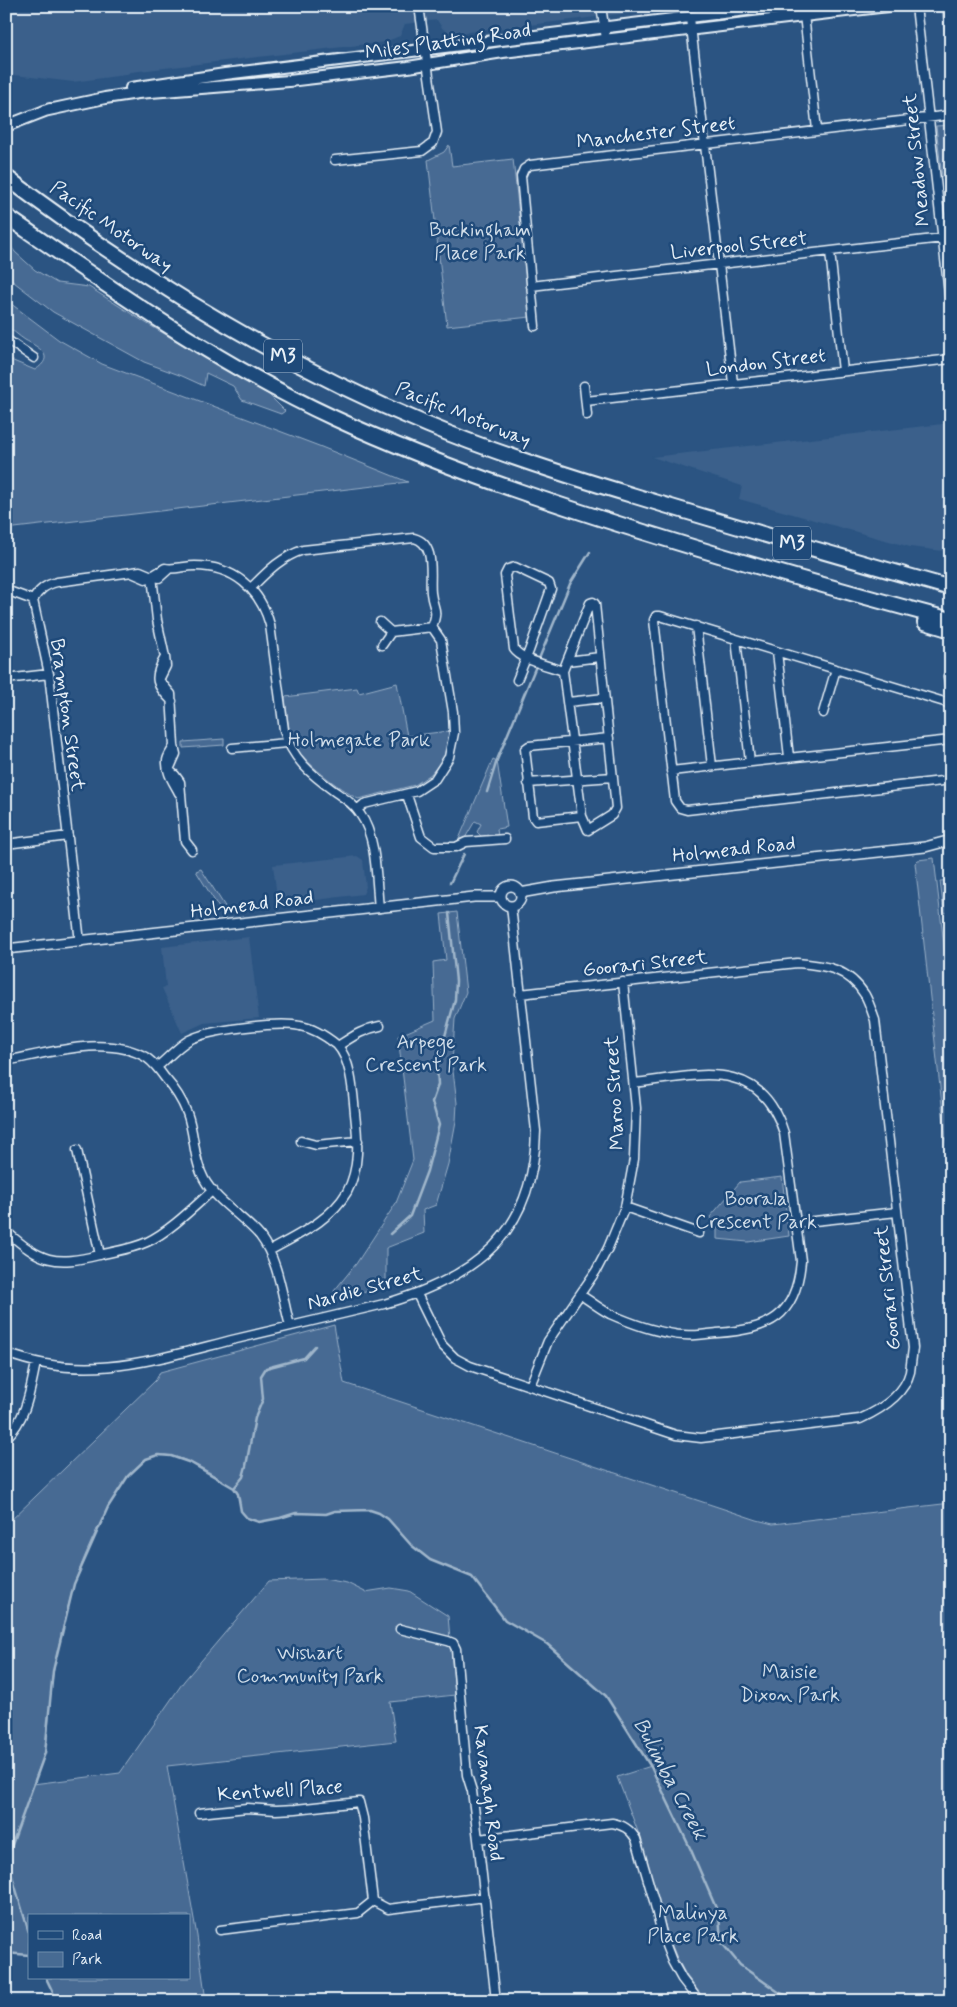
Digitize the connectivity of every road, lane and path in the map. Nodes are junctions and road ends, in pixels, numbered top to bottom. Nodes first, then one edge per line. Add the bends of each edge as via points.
1 (419, 6) edge
2 (602, 6) edge
3 (779, 6) edge
4 (888, 6) edge
5 (916, 6) edge
6 (804, 11) edge
7 (690, 18) junction
8 (604, 27) junction
9 (692, 29) junction
10 (606, 39) junction
11 (425, 49) junction
12 (427, 64) junction
13 (44, 112) junction
14 (951, 115) edge
15 (929, 117) junction
16 (6, 126) edge
17 (817, 130) junction
18 (705, 144) junction
19 (335, 160) dead end
20 (6, 177) edge
21 (6, 216) edge
22 (947, 238) edge
23 (830, 252) junction
24 (718, 264) junction
25 (530, 286) junction
26 (951, 311) edge
27 (535, 326) dead end
28 (6, 339) edge
29 (34, 358) dead end
30 (951, 359) edge
31 (843, 370) junction
32 (733, 383) junction
33 (584, 386) dead end
34 (586, 401) junction
35 (587, 415) dead end
36 (152, 576) junction
37 (251, 588) junction
38 (951, 588) edge
39 (6, 590) edge
40 (33, 600) junction
41 (901, 606) junction
42 (951, 620) edge
43 (380, 622) dead end
44 (696, 626) junction
45 (432, 627) junction
46 (951, 630) edge
47 (391, 632) junction
48 (736, 638) junction
49 (382, 645) dead end
50 (777, 652) junction
51 (600, 657) junction
52 (529, 659) junction
53 (568, 661) junction
54 (836, 669) junction
55 (564, 671) junction
56 (49, 674) junction
57 (948, 676) dead end
58 (6, 679) edge
59 (517, 680) dead end
60 (604, 698) junction
61 (951, 699) edge
62 (568, 702) junction
63 (951, 704) edge
64 (823, 713) dead end
65 (609, 738) junction
66 (951, 740) edge
67 (573, 741) junction
68 (287, 743) junction
69 (232, 748) dead end
70 (788, 758) junction
71 (750, 762) junction
72 (712, 766) junction
73 (671, 771) junction
74 (613, 777) junction
75 (577, 780) junction
76 (951, 780) edge
77 (528, 784) junction
78 (407, 795) junction
79 (359, 812) junction
80 (582, 816) junction
81 (68, 836) junction
82 (505, 838) dead end
83 (951, 840) edge
84 (6, 844) edge
85 (192, 850) dead end
86 (520, 893) junction
87 (501, 897) junction
88 (512, 906) junction
89 (379, 908) junction
90 (80, 942) junction
91 (6, 949) edge
92 (623, 982) junction
93 (520, 994) junction
94 (380, 1026) dead end
95 (338, 1046) junction
96 (6, 1061) edge
97 (157, 1068) junction
98 (634, 1084) junction
99 (301, 1141) dead end
100 (358, 1141) junction
101 (77, 1150) dead end
102 (213, 1190) junction
103 (625, 1207) junction
104 (897, 1212) junction
105 (796, 1223) junction
106 (6, 1231) edge
107 (699, 1233) dead end
108 (269, 1251) junction
109 (100, 1255) junction
110 (417, 1294) junction
111 (581, 1295) junction
112 (290, 1326) junction
113 (6, 1353) edge
114 (36, 1363) junction
115 (530, 1386) junction
116 (6, 1438) edge
117 (400, 1629) dead end
118 (199, 1814) dead end
119 (478, 1838) junction
120 (485, 1898) junction
121 (373, 1901) junction
122 (220, 1930) dead end
123 (496, 2001) edge
124 (698, 2001) edge

1 - 11 street
2 - 8 street
3 - 7 main road, Miles Platting Road
4 - 6 main road, Miles Platting Road
5 - 15 street, Meadow Street
6 - 9 main road, Miles Platting Road
6 - 17 street
7 - 8 main road, Miles Platting Road
7 - 9 street
8 - 10 street
8 - 11 main road, Miles Platting Road
9 - 10 main road, Miles Platting Road
9 - 18 street
10 - 12 main road, Miles Platting Road
11 - 12 street
11 - 13 main road, Miles Platting Road via 104,92
12 - 13 main road, Miles Platting Road via 105,98
12 - 19 street via 436,132 433,144 422,151
13 - 16 main road, Miles Platting Road
14 - 15 street, Manchester Street
15 - 17 street, Manchester Street
15 - 22 street, Meadow Street
17 - 18 street, Manchester Street
18 - 24 street
18 - 25 street, Manchester Street via 530,165 524,169 521,176
20 - 38 highway, Pacific Motorway / M3 via 78,230 198,310 278,354 428,425 588,483
21 - 41 highway, M3 via 147,313 242,370 333,418 518,491 694,549
22 - 23 street, Liverpool Street
22 - 26 street, Meadow Street
23 - 24 street, Liverpool Street
23 - 31 street
24 - 25 street, Liverpool Street
24 - 32 street
25 - 27 street, Manchester Street
28 - 29 street
30 - 31 street, London Street
31 - 32 street, London Street
32 - 34 street, London Street
33 - 34 street
34 - 35 street
36 - 37 street via 162,569 208,566 236,576
36 - 40 street via 140,571 56,582 46,585
36 - 85 street via 166,666 159,680 171,694 172,701 174,746 167,760 169,777 179,793 185,842
37 - 45 street via 285,557 303,550 420,539 428,551 433,602 429,619
37 - 68 street via 270,625
39 - 40 street
40 - 56 street, Brampton Street
41 - 42 highway, M3
41 - 46 highway via 924,622
43 - 47 street
44 - 48 street
44 - 72 street
44 - 73 street via 660,616 654,620
45 - 47 street
45 - 78 street via 442,651 454,733 449,757 435,778
47 - 49 street
48 - 50 street
48 - 71 street
50 - 54 street
50 - 70 street
51 - 53 street
51 - 53 street via 593,602
51 - 60 street
52 - 52 street via 514,648 505,575 508,569 515,567 549,583 550,589
52 - 55 street
52 - 59 street
53 - 55 street
54 - 63 street
54 - 64 street
55 - 62 street
56 - 58 street
56 - 81 street, Brampton Street
57 - 61 street
60 - 62 street
60 - 65 street
62 - 67 street
65 - 67 street
65 - 74 street
66 - 70 street
67 - 75 street
67 - 77 street via 524,749
68 - 69 street
68 - 79 street via 300,762
70 - 71 street
71 - 72 street
72 - 73 street
73 - 76 street via 675,801 680,808 687,810
74 - 75 street
74 - 80 street via 616,808 612,815 588,830
75 - 77 street
75 - 80 street
77 - 80 street via 536,821
78 - 79 street via 373,803
78 - 82 street via 421,837 434,847 456,847 466,842
79 - 89 street via 371,844
81 - 84 street
81 - 90 street, Brampton Street
83 - 86 street, Holmead Road via 925,847
86 - 87 street via 510,886 504,888
86 - 88 street via 519,902
87 - 88 street via 503,902
87 - 89 street, Holmead Road
88 - 93 street, Nardie Street
89 - 90 street, Holmead Road
90 - 91 street, Holmead Road
92 - 93 street, Goorari Street
92 - 98 street, Maroo Street
92 - 104 street, Goorari Street via 797,963 824,965 848,975 865,995 875,1020
93 - 110 street, Nardie Street via 536,1131 536,1157 530,1186 519,1211 489,1251 447,1282
94 - 95 street via 356,1034
95 - 97 street via 321,1034 287,1024 207,1032 187,1041
95 - 100 street via 352,1082
96 - 97 street via 63,1050 122,1047 148,1059
97 - 102 street via 188,1115 199,1168
98 - 103 street, Maroo Street via 636,1136
98 - 105 street via 709,1075 729,1076 760,1090 778,1115 784,1133
99 - 100 street via 316,1145
100 - 108 street via 355,1170 347,1191 334,1209 317,1224
101 - 109 street
102 - 108 street via 260,1236
102 - 109 street via 148,1242
103 - 107 street
103 - 111 street, Maroo Street via 608,1248
104 - 105 street
104 - 115 street, Goorari Street via 913,1348 910,1374 897,1395 880,1410 860,1419 701,1438 676,1435
105 - 111 street via 801,1261 795,1294 777,1317 762,1325 741,1331 687,1336 667,1333 609,1313
106 - 109 street via 26,1249 58,1262
108 - 112 street
110 - 112 street, Nardie Street
110 - 115 street, Goorari Street via 442,1344 455,1358
111 - 115 street, Maroo Street via 548,1341
112 - 114 street, Nardie Street via 122,1366 85,1369
113 - 114 street, Nardie Street
114 - 116 street via 24,1414
117 - 119 street, Kavanagh Road via 448,1641 456,1649 468,1775
118 - 121 street, Kentwell Place via 358,1802 363,1818
119 - 120 street, Kavanagh Road
119 - 124 street via 612,1823 631,1831 672,1961
120 - 121 street via 388,1909
120 - 123 street, Kavanagh Road
121 - 122 street via 358,1913

